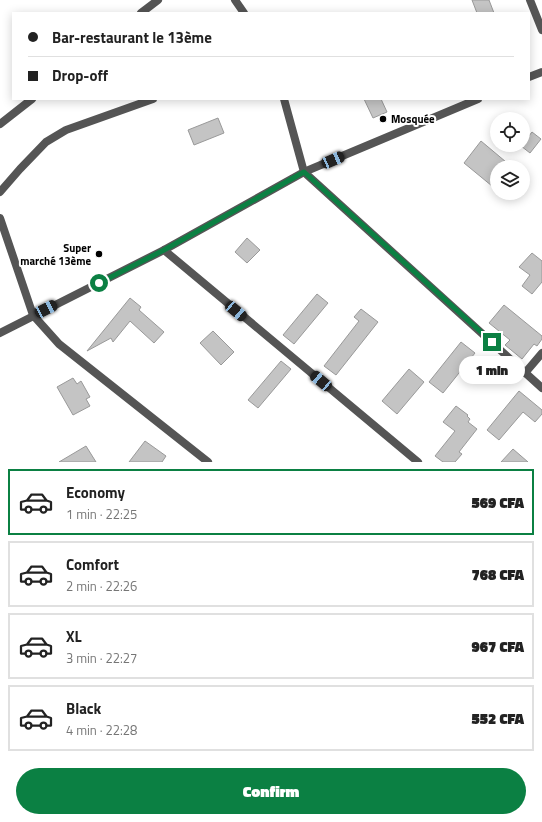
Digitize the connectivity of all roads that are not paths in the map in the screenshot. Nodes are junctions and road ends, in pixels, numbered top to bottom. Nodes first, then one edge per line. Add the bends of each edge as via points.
1 (158, 0) edge
2 (235, 0) edge
3 (530, 0) edge
4 (142, 12) edge
5 (243, 12) edge
6 (542, 30) edge
7 (542, 72) edge
8 (530, 78) edge
9 (31, 100) edge
10 (150, 100) edge
11 (284, 100) edge
12 (476, 100) edge
13 (0, 124) edge
14 (304, 172) junction
15 (0, 192) edge
16 (0, 218) edge
17 (164, 250) junction
18 (34, 316) junction
19 (0, 333) edge
20 (542, 353) edge
21 (526, 373) junction
22 (542, 388) edge
23 (208, 462) edge
24 (418, 462) edge

1 - 4 street
2 - 5 street
3 - 6 street
7 - 8 street
9 - 13 street
10 - 15 street via 66,130 46,142
11 - 14 street
12 - 14 street
14 - 17 street
14 - 21 street
16 - 18 street
17 - 18 street
17 - 24 street
18 - 19 street
18 - 23 street via 59,344
20 - 21 street
21 - 22 street

